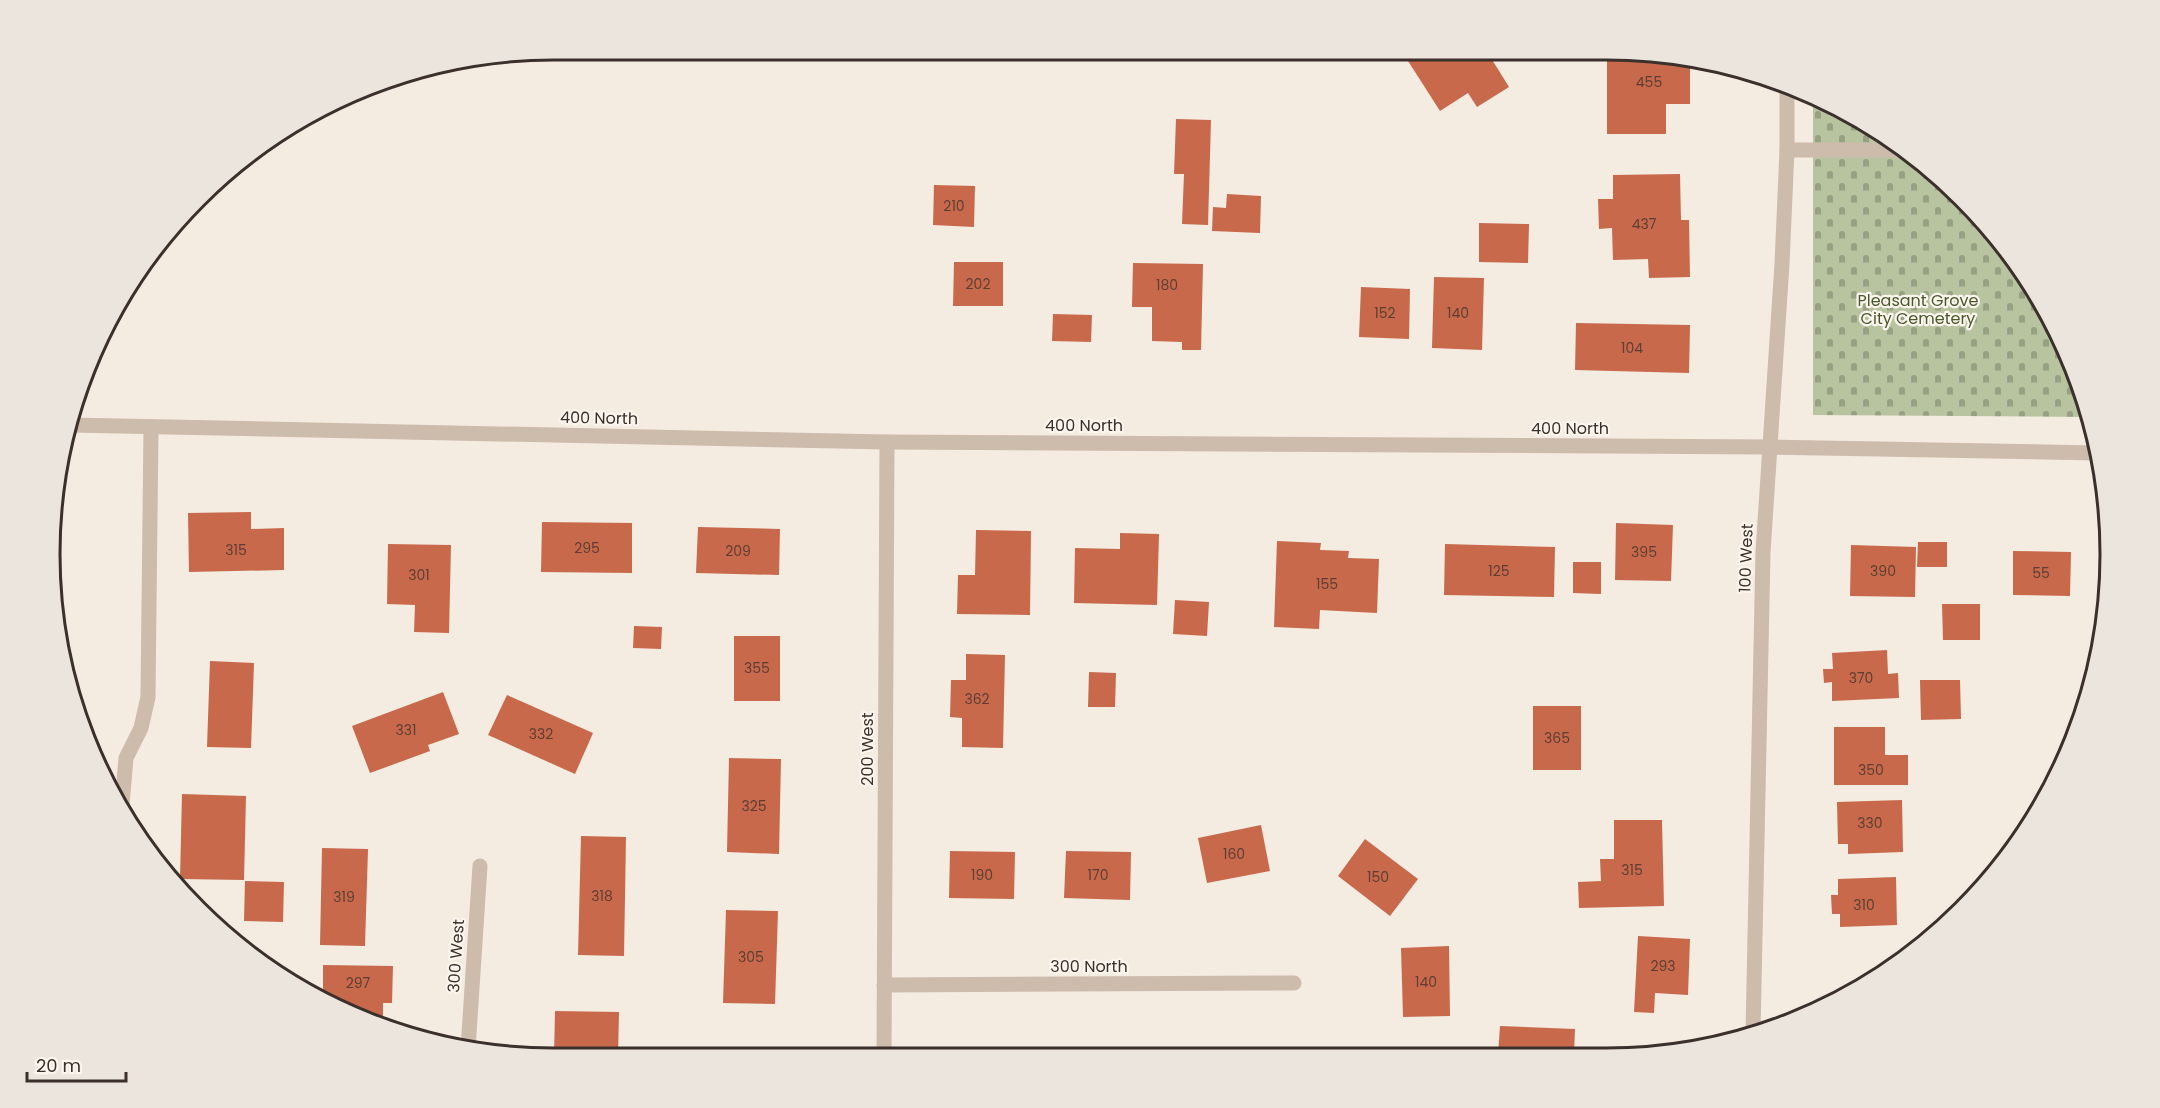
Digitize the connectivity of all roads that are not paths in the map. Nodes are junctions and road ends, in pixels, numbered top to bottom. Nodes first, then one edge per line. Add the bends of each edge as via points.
1 (1786, 94) edge
2 (1786, 150) junction
3 (1890, 150) edge
4 (77, 425) edge
5 (151, 427) junction
6 (887, 442) junction
7 (1770, 447) junction
8 (2090, 453) edge
9 (123, 795) edge
10 (480, 866) dead end
11 (1294, 983) dead end
12 (884, 985) junction
13 (1753, 1025) edge
14 (469, 1041) edge
15 (884, 1048) edge

1 - 2 street, 100 West
2 - 3 street
2 - 7 street, 100 West
4 - 5 street, 400 North
5 - 6 street, 400 North
5 - 9 street via 148,697 141,728 126,758
6 - 7 street, 400 North
6 - 12 street, 200 West
7 - 8 street, 400 North
7 - 13 street, 100 West via 1763,552
10 - 14 street, 300 West
11 - 12 street, 300 North
12 - 15 street, 200 West

